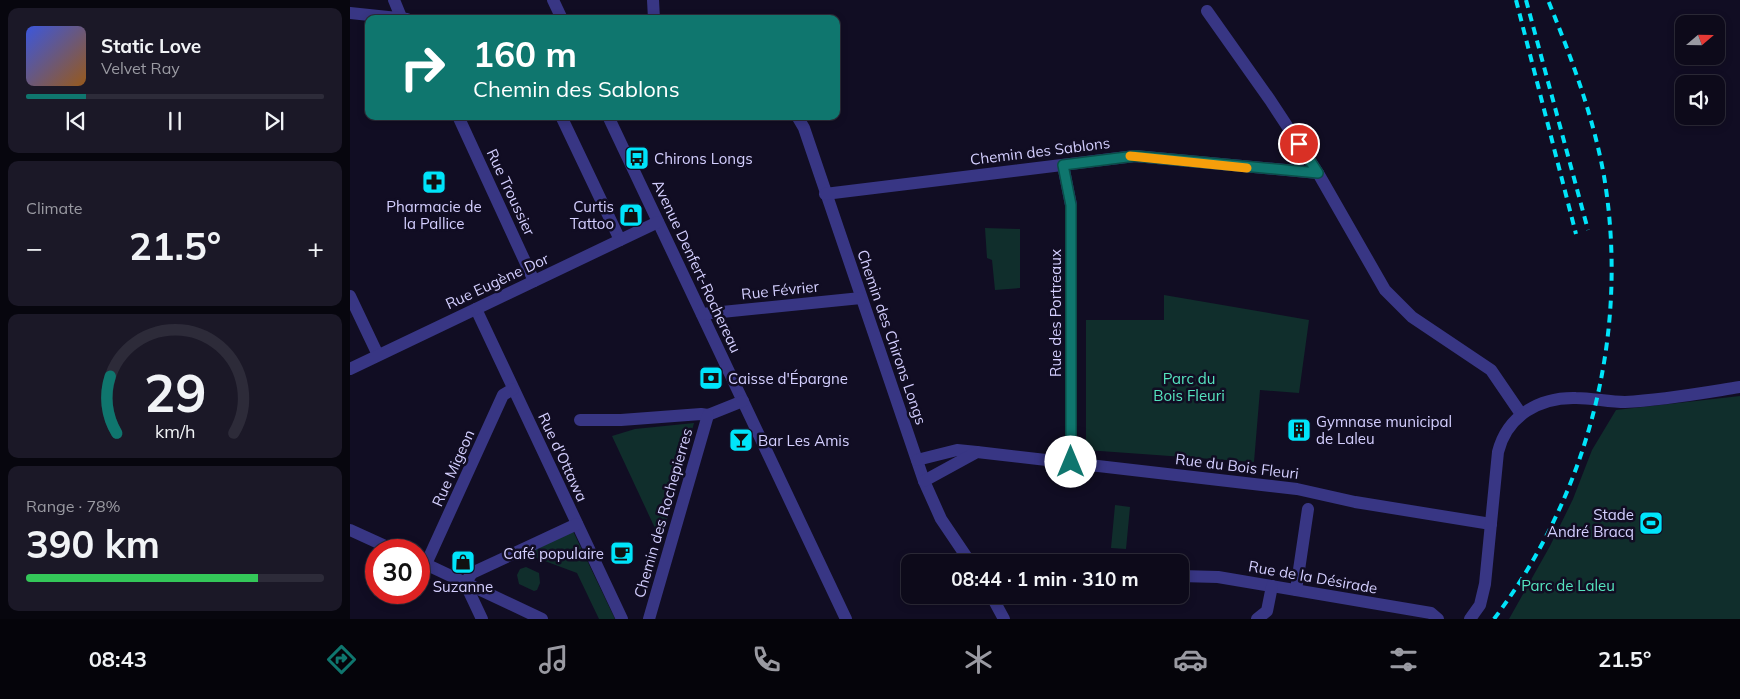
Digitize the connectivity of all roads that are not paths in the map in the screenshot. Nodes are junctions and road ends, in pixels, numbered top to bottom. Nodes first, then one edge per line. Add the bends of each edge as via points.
1 (394, 0) edge
2 (553, 0) edge
3 (653, 0) edge
4 (1207, 11) dead end
5 (350, 13) edge
6 (372, 15) edge
7 (402, 15) edge
8 (560, 15) edge
9 (654, 15) edge
10 (460, 120) edge
11 (563, 120) edge
12 (610, 120) edge
13 (799, 120) edge
14 (1063, 165) junction
15 (1318, 173) junction
16 (825, 194) junction
17 (658, 222) junction
18 (620, 240) junction
19 (534, 281) junction
20 (350, 296) edge
21 (861, 298) junction
22 (476, 309) junction
23 (702, 314) junction
24 (378, 355) junction
25 (350, 369) edge
26 (1740, 388) edge
27 (513, 389) junction
28 (743, 401) junction
29 (1521, 414) junction
30 (708, 415) junction
31 (580, 420) dead end
32 (977, 452) junction
33 (917, 460) junction
34 (1071, 462) junction
35 (924, 481) junction
36 (1308, 509) dead end
37 (577, 524) junction
38 (1491, 524) junction
39 (350, 530) edge
40 (370, 539) edge
41 (430, 546) edge
42 (965, 554) edge
43 (430, 567) edge
44 (1189, 576) edge
45 (465, 584) junction
46 (1272, 586) junction
47 (1296, 590) junction
48 (996, 604) edge
49 (1474, 617) edge
50 (482, 619) edge
51 (542, 619) edge
52 (622, 619) edge
53 (649, 619) edge
54 (846, 619) edge
55 (1004, 619) edge
56 (1257, 619) edge
57 (1438, 619) edge

1 - 7 street
2 - 8 street
3 - 9 street
4 - 15 street
5 - 6 street
10 - 19 street, Rue Troussier
11 - 18 street
12 - 17 street, Avenue Denfert-Rochereau
13 - 16 street, Chemin des Chirons Longs
14 - 15 street, Chemin des Sablons via 1135,156
14 - 16 street, Chemin des Sablons
14 - 34 street, Rue des Portreaux via 1071,205
15 - 29 street via 1385,290 1412,317 1492,370
16 - 21 street, Chemin des Chirons Longs
17 - 18 street, Rue Eugène Dor
17 - 23 street, Avenue Denfert-Rochereau
18 - 19 street, Rue Eugène Dor
19 - 22 street, Rue Eugène Dor
20 - 24 street
21 - 23 street, Rue Février
21 - 33 street, Chemin des Chirons Longs
22 - 24 street, Rue Eugène Dor
22 - 27 street, Rue d'Ottawa
23 - 28 street, Avenue Denfert-Rochereau
24 - 25 street, Rue Eugène Dor
26 - 29 street via 1624,402 1556,399 1537,404
27 - 37 street, Rue d'Ottawa
27 - 41 street, Rue Migeon via 503,395
28 - 30 street
28 - 54 street, Avenue Denfert-Rochereau
29 - 38 street via 1502,438 1495,470
30 - 31 street
30 - 53 street, Chemin des Rochepierres
32 - 33 street, Rue du Bois Fleuri via 957,450
32 - 34 street, Rue du Bois Fleuri
32 - 35 street
33 - 35 street, Chemin des Chirons Longs
34 - 38 street, Rue du Bois Fleuri via 1297,489
35 - 42 street, Chemin des Chirons Longs via 941,519
36 - 47 street
37 - 45 street via 475,571
37 - 52 street, Rue d'Ottawa
38 - 49 street via 1485,584
39 - 40 street
43 - 45 street
44 - 46 street, Rue de la Désirade via 1218,577
45 - 50 street
45 - 51 street
46 - 47 street, Rue de la Désirade
46 - 56 street via 1267,611
47 - 57 street, Rue de la Désirade via 1431,613
48 - 55 street

